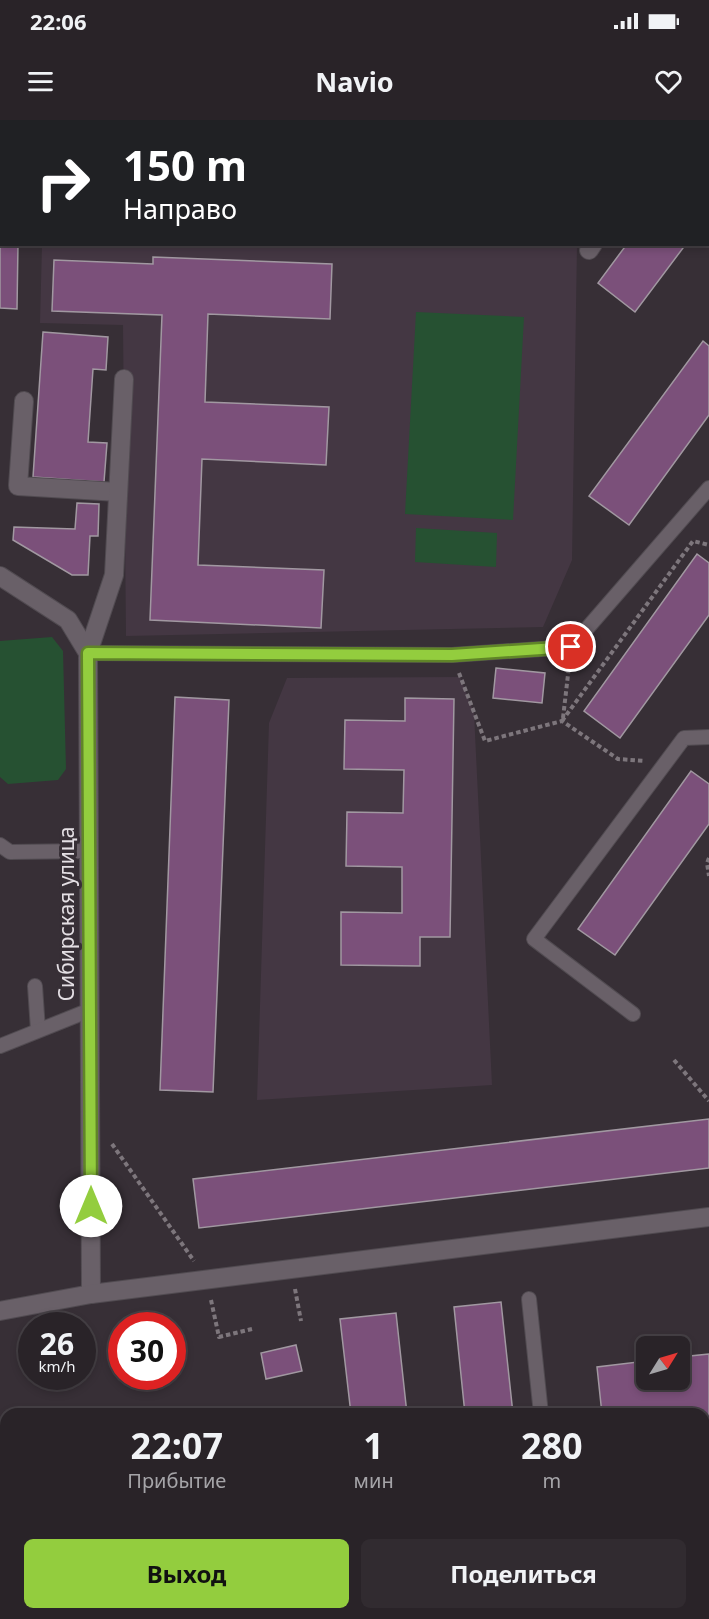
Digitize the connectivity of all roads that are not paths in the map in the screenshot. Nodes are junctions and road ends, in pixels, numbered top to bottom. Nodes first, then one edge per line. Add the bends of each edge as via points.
1 (124, 379) dead end
2 (24, 401) dead end
3 (709, 488) edge
4 (118, 492) junction
5 (0, 576) edge
6 (88, 653) junction
7 (709, 737) edge
8 (0, 845) edge
9 (89, 851) junction
10 (35, 986) dead end
11 (90, 1010) junction
12 (633, 1014) dead end
13 (38, 1030) junction
14 (0, 1046) edge
15 (709, 1217) edge
16 (91, 1294) junction
17 (529, 1299) dead end
18 (0, 1311) edge
19 (540, 1408) edge

1 - 4 street
2 - 4 street via 18,486
3 - 6 lane via 571,647 452,655
4 - 6 street via 114,575
5 - 6 street via 68,621
6 - 9 street, Сибирская улица
7 - 12 lane via 684,738 534,939
8 - 9 lane via 10,852
9 - 11 street, Сибирская улица
10 - 13 lane
11 - 13 lane
11 - 16 street, Сибирская улица
13 - 14 lane
15 - 16 street
16 - 18 street
17 - 19 lane

